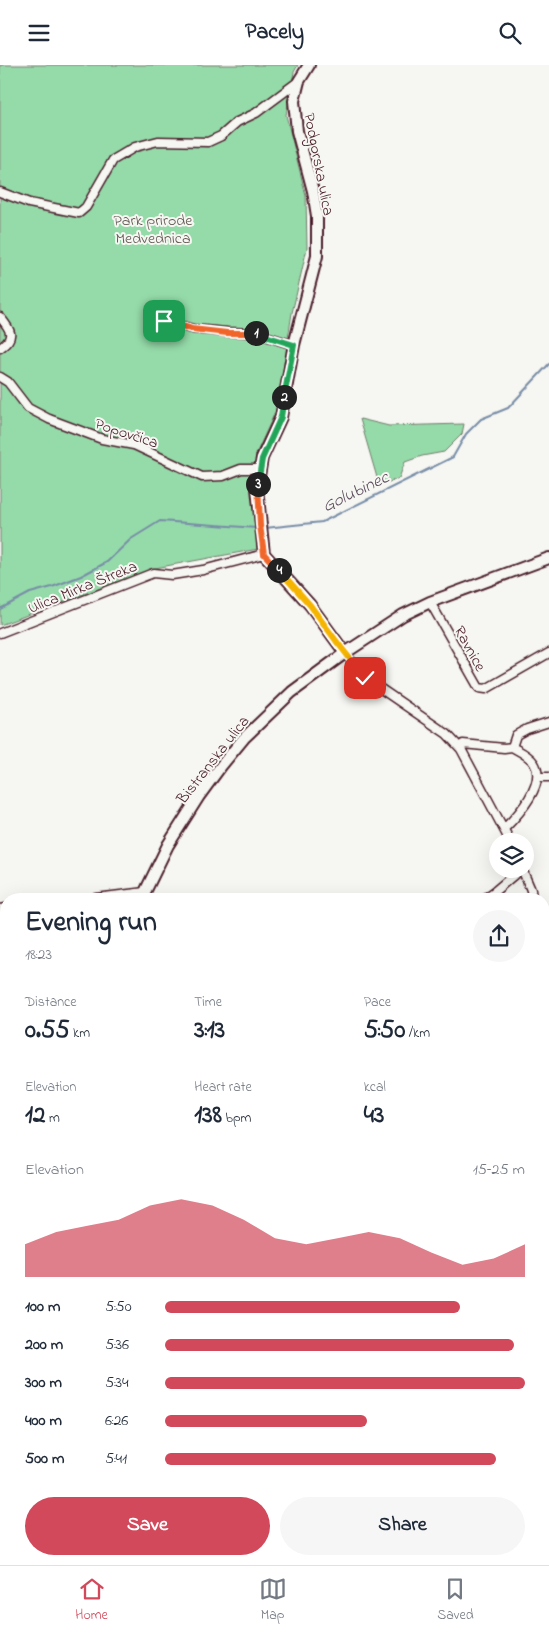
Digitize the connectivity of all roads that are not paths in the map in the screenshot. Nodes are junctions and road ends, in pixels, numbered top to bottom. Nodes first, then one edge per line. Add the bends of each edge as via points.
1 (309, 65) edge
2 (299, 81) junction
3 (0, 192) edge
4 (0, 317) edge
5 (164, 321) dead end
6 (294, 345) junction
7 (0, 347) edge
8 (0, 377) edge
9 (259, 469) junction
10 (264, 554) junction
11 (549, 557) edge
12 (430, 602) junction
13 (0, 633) edge
14 (345, 653) junction
15 (549, 653) edge
16 (549, 722) edge
17 (512, 747) junction
18 (461, 749) junction
19 (538, 777) junction
20 (549, 777) edge
21 (504, 829) junction
22 (506, 833) edge
23 (511, 878) edge
24 (526, 878) edge
25 (143, 893) edge
26 (492, 893) edge
27 (531, 893) edge

1 - 2 main road, Podgorska ulica
2 - 3 street via 256,113 208,142 158,141 135,147 114,160 86,207 79,213 29,203
2 - 6 main road, Podgorska ulica via 294,101 295,115 314,199 318,244
4 - 7 street via 10,331 10,337 9,342
5 - 6 street via 192,329 256,333
6 - 9 main road, Podgorska ulica via 281,417
8 - 9 street, Popovčica via 8,382 28,408 49,419 102,439 134,445 202,477 223,476 241,469
9 - 10 main road, Podgorska ulica via 257,488
10 - 13 street, Ulica Mirka Štreka via 203,570 172,575 152,573
10 - 14 main road via 310,605
11 - 12 main road, Bistranska ulica
12 - 14 main road, Bistranska ulica via 403,615
12 - 15 street, Ravnice via 479,688 486,689
14 - 18 street via 365,678 447,734
14 - 25 main road, Bistranska ulica via 292,692 244,738 199,796
16 - 17 street via 516,735
17 - 18 street via 462,744
17 - 19 street via 530,758
18 - 21 street
19 - 20 street
19 - 21 street via 526,804
21 - 22 street
23 - 26 street
24 - 27 street

